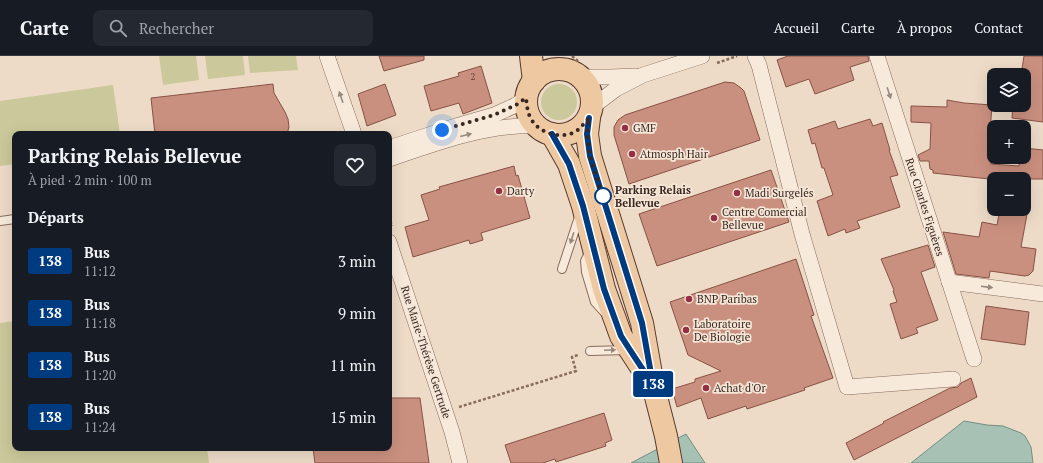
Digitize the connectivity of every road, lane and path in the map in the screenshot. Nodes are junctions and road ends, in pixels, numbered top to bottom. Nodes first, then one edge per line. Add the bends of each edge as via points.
1 (327, 56) edge
2 (531, 56) edge
3 (702, 56) edge
4 (737, 56) edge
5 (755, 56) edge
6 (877, 56) edge
7 (716, 63) dead end
8 (570, 68) edge
9 (642, 75) junction
10 (530, 89) junction
11 (590, 112) junction
12 (544, 130) junction
13 (353, 131) edge
14 (392, 147) edge
15 (392, 158) edge
16 (583, 206) junction
17 (12, 219) edge
18 (0, 221) edge
19 (392, 254) edge
20 (562, 269) dead end
21 (949, 282) junction
22 (1043, 294) edge
23 (630, 350) junction
24 (590, 351) joint
25 (974, 359) dead end
26 (953, 379) dead end
27 (653, 385) junction
28 (453, 409) dead end
29 (460, 463) edge
30 (671, 463) edge

13 -> 1 street
2 - 10 main road
3 - 9 street
4 - 7 path
5 - 26 street via 802,234 847,387
6 -> 21 street, Rue Charles Figuères
8 - 9 street via 611,77
8 - 10 main road via 551,70 542,74
8 - 11 main road via 588,86 592,96
9 - 11 street via 616,89
10 - 12 main road via 527,108 530,118
10 - 14 street via 516,105 494,115
11 - 12 main road via 582,126 573,132 563,135
11 - 27 main road via 587,134 590,156 642,323
15 -> 12 street via 498,127 524,125
12 - 16 main road via 569,164
16 -> 20 lane
16 - 23 main road via 604,289 621,336
17 - 18 lane
19 - 29 street, Rue Marie-Thérèse Gertrude
21 -> 22 street
21 - 25 street, Rue Charles Figuères
24 -> 23 lane
23 - 27 main road
24 - 28 path via 572,357 576,370
27 - 30 main road

